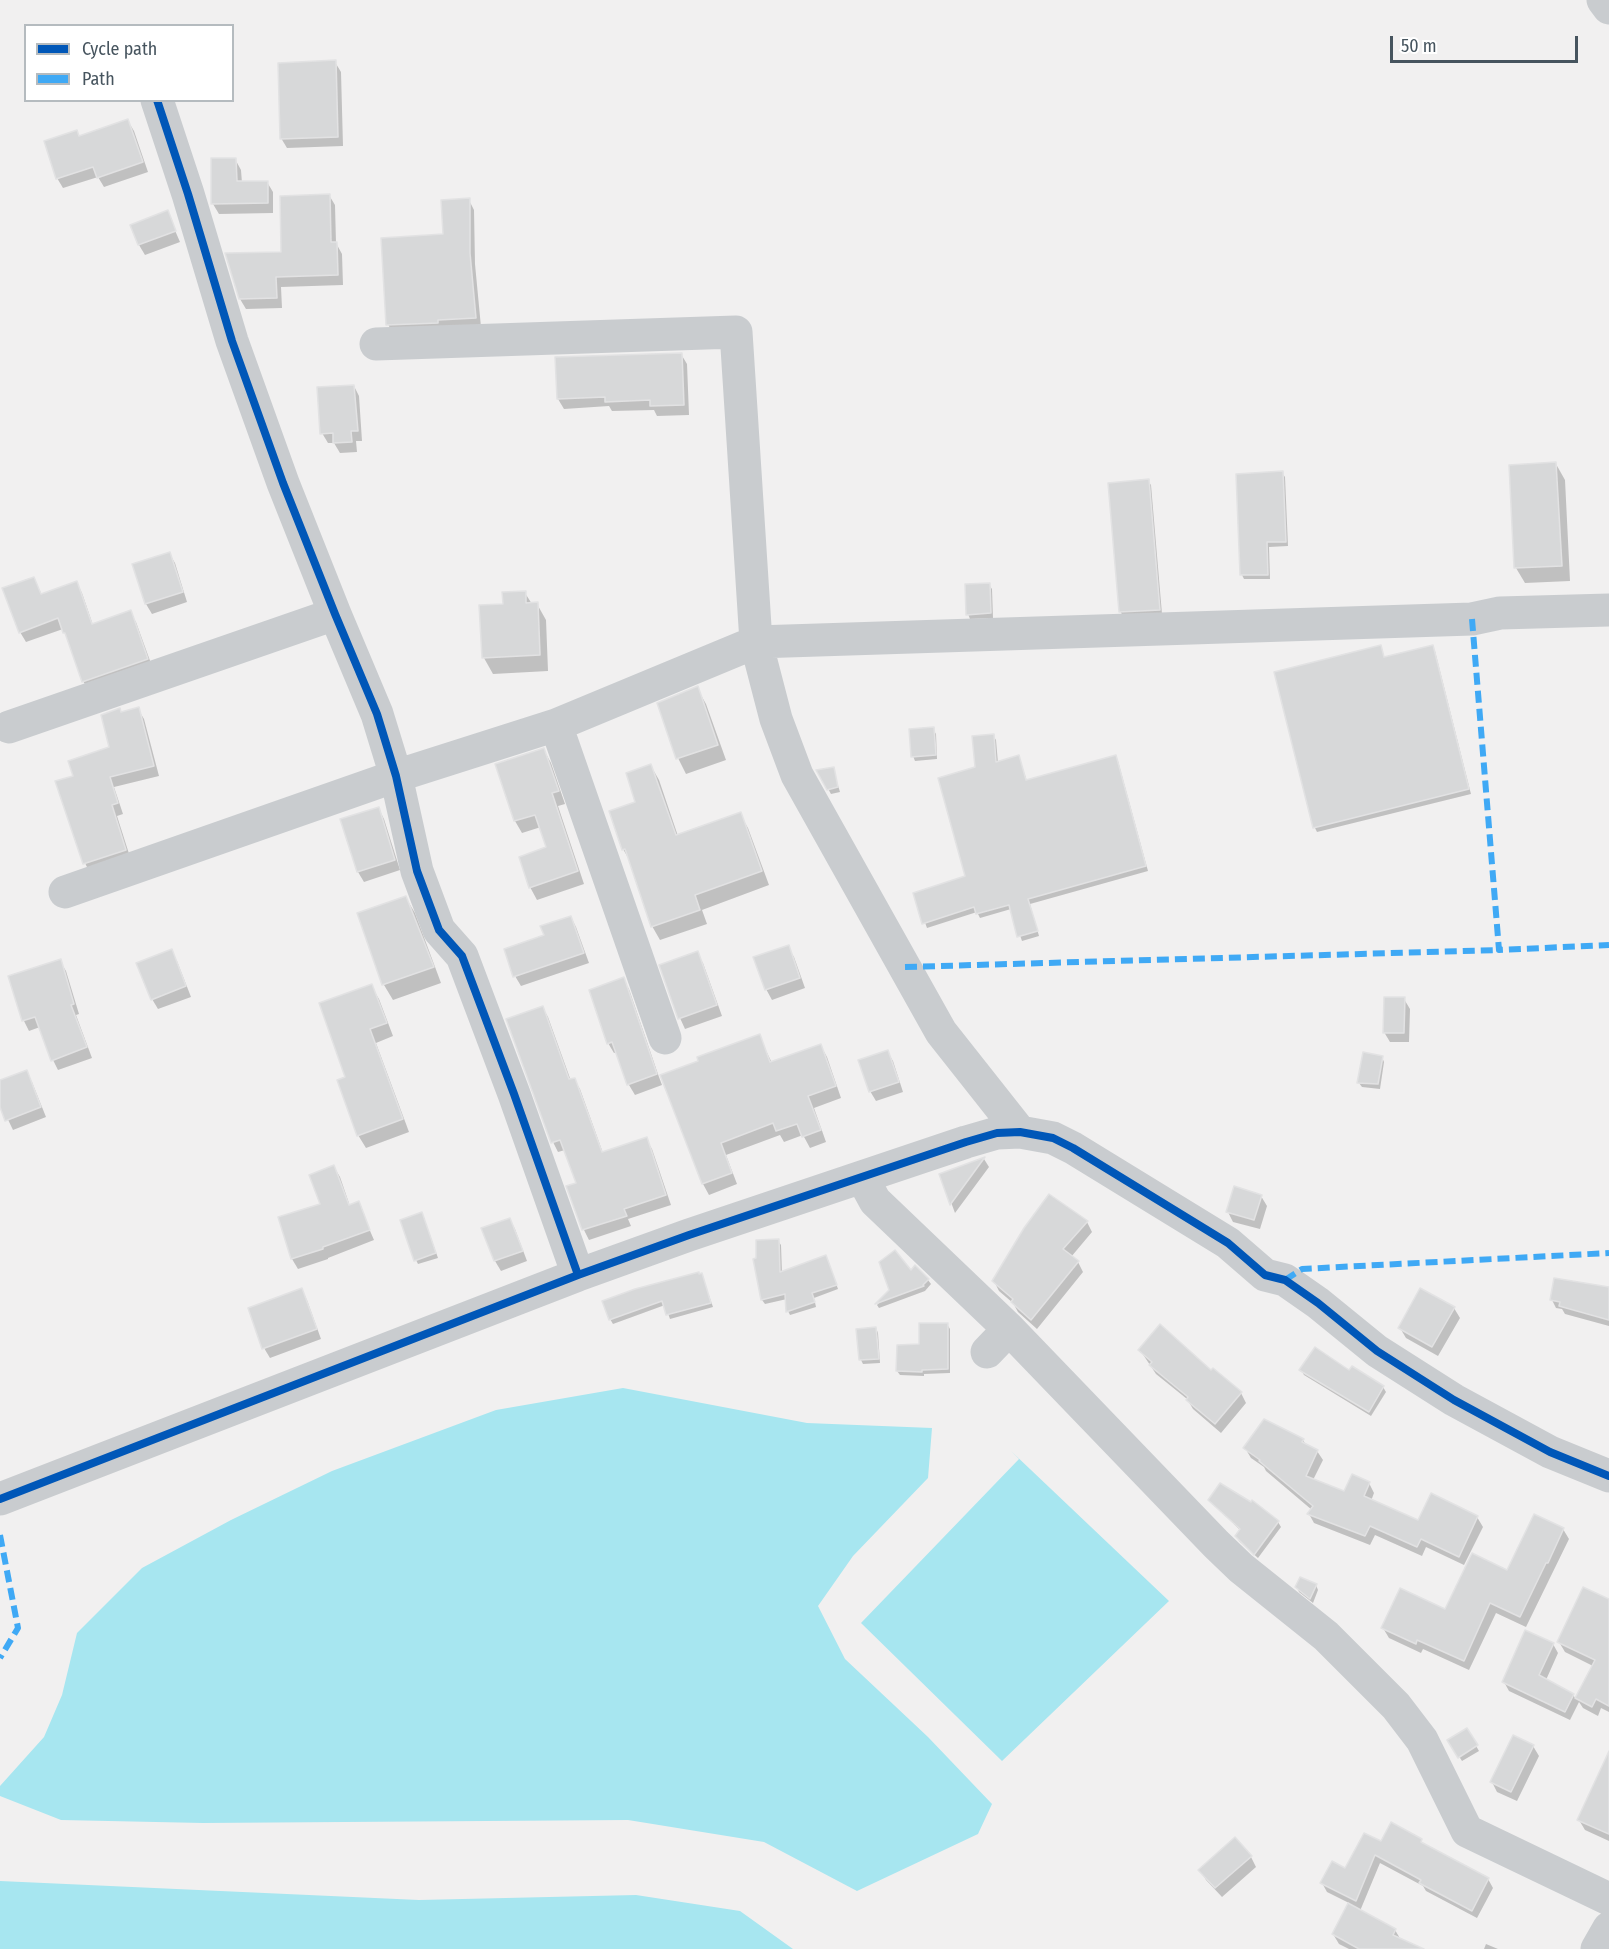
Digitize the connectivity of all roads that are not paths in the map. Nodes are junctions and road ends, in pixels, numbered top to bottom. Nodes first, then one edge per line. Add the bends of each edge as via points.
1 (1602, 0) edge
2 (1609, 8) edge
3 (158, 102) edge
4 (376, 344) dead end
5 (1609, 610) edge
6 (335, 614) junction
7 (756, 642) junction
8 (556, 725) junction
9 (9, 727) dead end
10 (396, 776) junction
11 (65, 892) dead end
12 (665, 1038) dead end
13 (1020, 1132) junction
14 (862, 1177) junction
15 (578, 1275) junction
16 (1009, 1329) junction
17 (987, 1352) dead end
18 (1609, 1476) edge
19 (0, 1499) edge
20 (1609, 1899) edge
21 (1609, 1928) edge
22 (1597, 1949) edge

1 - 2 street
3 - 6 street via 232,341
4 - 7 street via 736,332
5 - 7 street via 1500,613 1472,619
6 - 9 street
6 - 10 street via 377,714
7 - 8 street
7 - 13 street via 776,719 797,776 941,1032
8 - 10 street
8 - 12 street
10 - 11 street
10 - 15 street via 421,881 439,930 462,956
13 - 14 street via 966,1142
13 - 18 street via 1053,1138 1121,1177 1228,1244 1265,1275 1285,1280 1377,1351 1454,1400 1550,1452
14 - 15 street
14 - 16 street via 875,1201
15 - 19 street
16 - 17 street
16 - 20 street via 1216,1544 1326,1636 1396,1706 1422,1740 1467,1831
21 - 22 street

